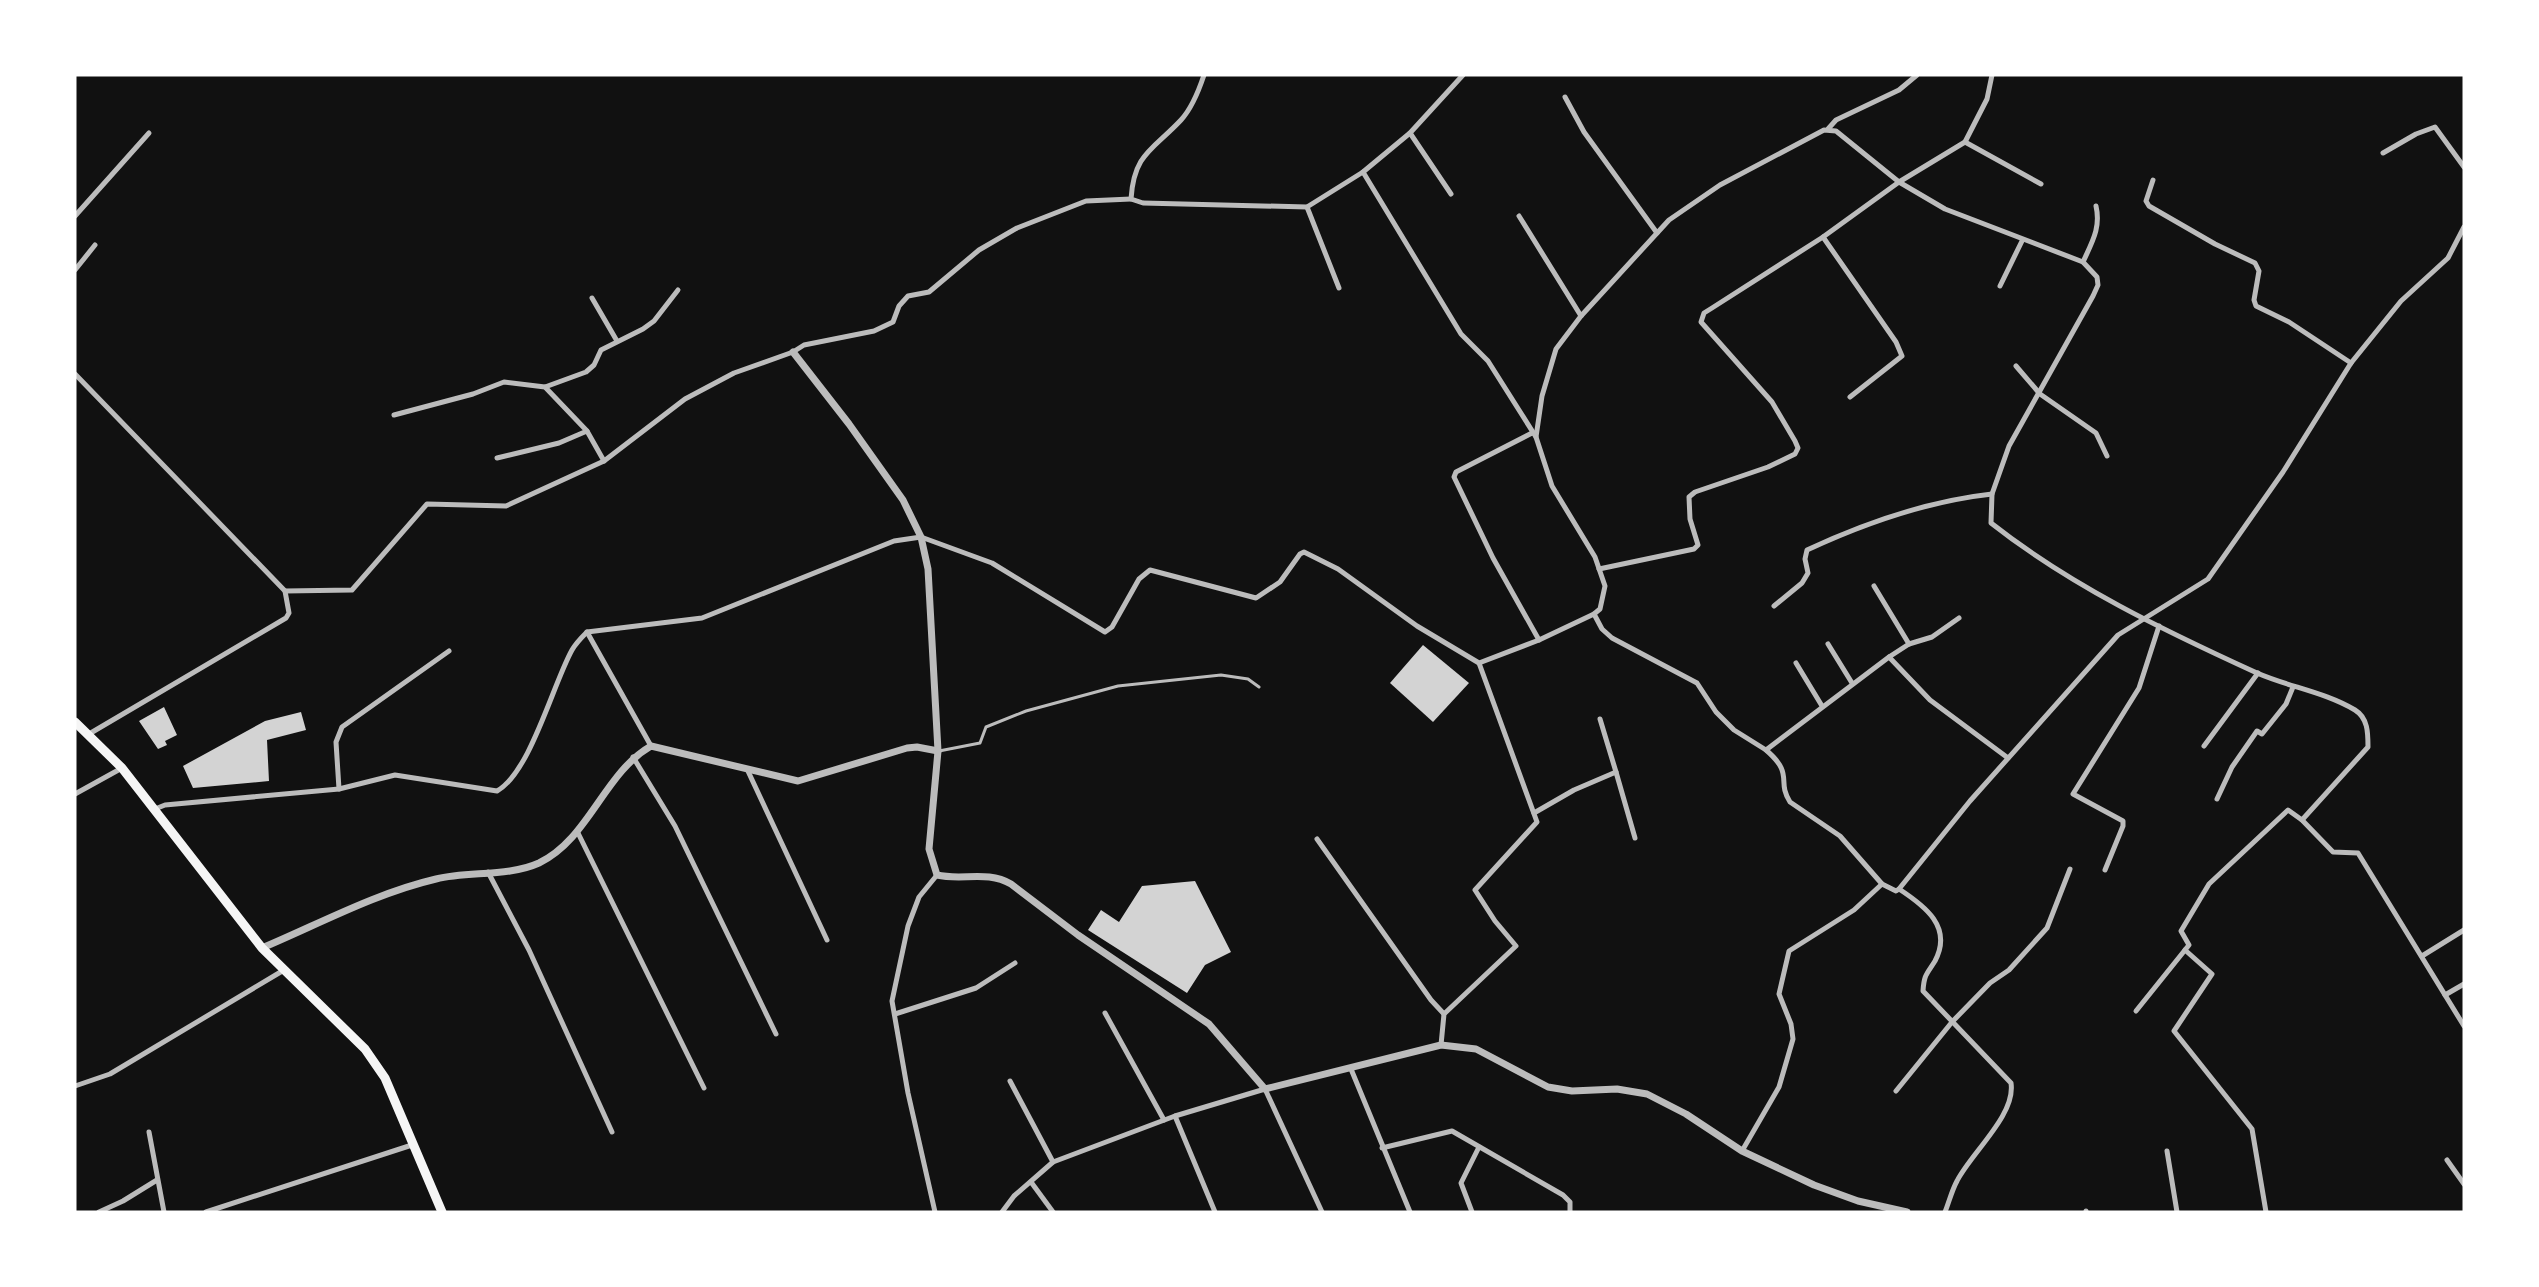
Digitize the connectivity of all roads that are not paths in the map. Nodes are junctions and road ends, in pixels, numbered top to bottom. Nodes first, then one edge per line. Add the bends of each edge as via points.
1 (1204, 75) edge
2 (1462, 75) edge
3 (1917, 75) edge
4 (1992, 75) edge
5 (1565, 97) dead end
6 (1828, 129) junction
7 (149, 133) dead end
8 (1410, 133) junction
9 (1965, 142) junction
10 (2383, 153) dead end
11 (2464, 167) edge
12 (1363, 172) junction
13 (2153, 180) dead end
14 (1899, 182) junction
15 (2041, 184) dead end
16 (1451, 194) dead end
17 (1131, 199) junction
18 (2096, 206) dead end
19 (1307, 207) junction
20 (75, 216) edge
21 (1519, 216) dead end
22 (2464, 227) edge
23 (1657, 234) junction
24 (1823, 237) junction
25 (2022, 241) junction
26 (95, 245) dead end
27 (2083, 261) junction
28 (75, 270) edge
29 (2000, 286) dead end
30 (1339, 288) dead end
31 (678, 290) dead end
32 (592, 298) dead end
33 (1581, 316) junction
34 (617, 341) junction
35 (793, 352) junction
36 (2351, 363) junction
37 (2016, 366) dead end
38 (75, 374) edge
39 (545, 387) junction
40 (2040, 394) junction
41 (1850, 397) dead end
42 (394, 415) dead end
43 (587, 431) junction
44 (1534, 435) junction
45 (2107, 456) dead end
46 (497, 458) dead end
47 (604, 461) junction
48 (1992, 494) junction
49 (921, 537) junction
50 (1599, 569) junction
51 (1874, 586) dead end
52 (285, 591) junction
53 (1774, 606) dead end
54 (1594, 614) junction
55 (1959, 618) dead end
56 (2146, 620) junction
57 (2159, 626) junction
58 (587, 632) junction
59 (1539, 640) junction
60 (1828, 644) dead end
61 (1909, 644) junction
62 (449, 651) dead end
63 (1889, 657) junction
64 (1479, 663) junction
65 (1796, 663) dead end
66 (2258, 674) junction
67 (1852, 683) junction
68 (1259, 687) dead end
69 (2293, 687) junction
70 (1822, 706) junction
71 (1600, 719) dead end
72 (75, 722) edge
73 (89, 734) junction
74 (651, 746) junction
75 (2204, 746) dead end
76 (1767, 750) junction
77 (938, 751) junction
78 (633, 757) junction
79 (2008, 758) junction
80 (122, 768) junction
81 (747, 769) junction
82 (1616, 772) junction
83 (339, 789) junction
84 (75, 794) edge
85 (2217, 799) dead end
86 (155, 809) junction
87 (1534, 813) junction
88 (2302, 820) junction
89 (577, 831) junction
90 (1635, 838) dead end
91 (1317, 839) dead end
92 (2070, 869) dead end
93 (2104, 870) dead end
94 (488, 872) junction
95 (937, 874) junction
96 (1882, 884) junction
97 (1899, 889) junction
98 (2464, 930) edge
99 (827, 940) dead end
100 (262, 948) junction
101 (2185, 950) junction
102 (2422, 956) junction
103 (1015, 963) dead end
104 (284, 970) junction
105 (2464, 984) edge
106 (2445, 995) junction
107 (2136, 1011) dead end
108 (1105, 1013) dead end
109 (895, 1014) junction
110 (1444, 1014) junction
111 (1952, 1022) junction
112 (2464, 1026) edge
113 (776, 1034) dead end
114 (1441, 1046) junction
115 (1351, 1069) junction
116 (1010, 1081) dead end
117 (75, 1086) edge
118 (704, 1088) dead end
119 (1265, 1089) junction
120 (1896, 1091) dead end
121 (1175, 1116) junction
122 (1164, 1120) junction
123 (149, 1132) dead end
124 (612, 1132) dead end
125 (412, 1145) junction
126 (1479, 1147) junction
127 (1382, 1148) junction
128 (1742, 1151) junction
129 (2167, 1151) dead end
130 (2447, 1160) dead end
131 (1053, 1162) junction
132 (157, 1180) junction
133 (1031, 1182) junction
134 (2464, 1184) edge
135 (236, 1203) junction
136 (99, 1212) edge
137 (164, 1212) edge
138 (206, 1212) edge
139 (240, 1212) edge
140 (442, 1212) edge
141 (935, 1212) edge
142 (1002, 1212) edge
143 (1053, 1212) edge
144 (1215, 1212) edge
145 (1322, 1212) edge
146 (1410, 1212) edge
147 (1472, 1212) edge
148 (1570, 1212) edge
149 (1907, 1212) edge
150 (1945, 1212) edge
151 (2177, 1212) edge
152 (2266, 1212) edge

1 - 17 street via 1182,119 1148,148 1132,177
2 - 8 street
3 - 6 street via 1899,90 1836,120
4 - 9 street via 1987,99
5 - 23 street via 1584,132
6 - 14 street via 1836,131
6 - 23 street via 1702,195
7 - 20 street
8 - 12 street
8 - 16 street
9 - 14 street
9 - 15 street
10 - 11 street via 2435,127
12 - 19 street
12 - 44 street via 1461,334 1488,360
13 - 36 street via 2146,201 2149,206 2255,263 2259,271 2256,306 2289,322
14 - 24 street
14 - 25 street via 1945,209
17 - 19 street via 1143,203
17 - 35 street via 1086,201 1017,228 980,250 929,292 908,296 893,322 874,331 804,345
18 - 27 street via 2097,233
19 - 30 street
21 - 33 street
22 - 36 street via 2448,258 2401,301
23 - 33 street
24 - 41 street via 1902,356
24 - 50 street via 1704,313 1701,322 1772,402 1796,441 1795,454 1689,497 1690,519 1698,545 1694,549
25 - 27 street
25 - 29 street
26 - 28 street
27 - 40 street via 2097,277 2098,285
31 - 34 street via 654,321
32 - 34 street
33 - 44 street via 1556,349
34 - 39 street via 601,350 586,372
35 - 47 street via 734,373 686,399
35 - 49 street via 903,500
36 - 56 street via 2283,472 2208,579
37 - 40 street
38 - 52 street
39 - 42 street via 504,382
39 - 43 street
40 - 45 street via 2096,433
40 - 48 street via 2009,446
43 - 46 street via 559,443
43 - 47 street
44 - 50 street via 1552,486
44 - 59 street via 1456,472 1454,477
47 - 52 street via 506,506 427,504 352,590
48 - 53 street via 1963,497 1858,526 1807,550 1808,573
48 - 56 street via 1991,523 2063,574
49 - 58 street via 894,541 702,618
49 - 64 street via 992,563 1105,632 1112,627 1139,579 1150,570 1256,597 1280,582 1304,552 1338,569 1417,626
49 - 77 street via 928,569
50 - 54 street via 1605,586 1604,599
51 - 61 street
52 - 73 street via 289,613 286,618
54 - 59 street
54 - 76 street via 1612,638 1697,683 1716,712 1734,730
55 - 61 street via 1932,637
56 - 57 street
56 - 79 street via 2118,635
57 - 66 street
57 - 93 street via 2139,688 2073,794 2122,820 2124,826
58 - 74 street
58 - 83 street via 573,648 534,736 504,787 497,791 395,775
59 - 64 street
60 - 67 street
61 - 63 street
62 - 83 street via 342,727 336,742
63 - 67 street
63 - 79 street via 1930,700
64 - 87 street
65 - 70 street
66 - 69 street
66 - 75 street
67 - 70 street
68 - 77 lane via 1248,679 1221,675 1118,686 1026,711 986,727 980,743
69 - 85 street via 2286,704 2262,734 2257,731 2232,766
69 - 88 street via 2322,694 2358,711 2368,728 2368,747
70 - 76 street
71 - 82 street
72 - 73 main road
73 - 80 main road
74 - 78 street
74 - 81 street
76 - 96 street via 1781,762 1784,794 1790,802 1840,836
77 - 81 street via 907,748 798,781
77 - 95 street via 929,849
78 - 89 street
78 - 113 street via 675,826
79 - 97 street
80 - 84 street
80 - 86 main road
81 - 99 street
82 - 87 street
82 - 90 street
83 - 86 street via 165,804
86 - 100 main road
87 - 110 street via 1537,822 1475,890 1516,946
88 - 101 street via 2288,810 2209,884 2181,931 2189,945
88 - 102 street via 2333,852 2358,853
89 - 94 street via 539,863
89 - 118 street
91 - 110 street
92 - 111 street via 2047,928 2009,970 1990,983
94 - 100 street via 437,878 393,892
94 - 124 street
95 - 109 street via 919,897 908,926 892,1001
95 - 119 street via 947,878 987,876 1011,884 1209,1024
96 - 97 street
96 - 128 street via 1854,910 1789,951 1779,994 1793,1039 1779,1087
97 - 111 street via 1923,905 1937,921 1941,942 1924,976 1923,991
98 - 102 street
100 - 104 main road
101 - 107 street
101 - 152 street via 2212,974 2174,1031 2252,1129
102 - 106 street
103 - 109 street via 976,988
104 - 117 street via 110,1074
104 - 125 main road via 365,1048 385,1078
105 - 106 street
106 - 112 street
108 - 122 street
109 - 141 street
110 - 114 street
111 - 120 street
111 - 150 street via 1992,1060 2011,1083 2013,1093 2008,1108 1957,1181
114 - 115 street
114 - 128 street via 1476,1049 1548,1087 1647,1094
115 - 119 street
115 - 127 street
116 - 131 street
119 - 121 street
119 - 145 street
121 - 122 street
121 - 144 street
122 - 131 street
123 - 132 street
125 - 135 street
125 - 140 main road
126 - 127 street via 1452,1131
126 - 147 street via 1461,1183
126 - 148 street via 1563,1195 1570,1202
127 - 146 street
128 - 149 street via 1814,1185 1858,1201
129 - 151 street
130 - 134 street
131 - 133 street
132 - 136 street
132 - 137 street
133 - 142 street
133 - 143 street
135 - 138 street
135 - 139 street

